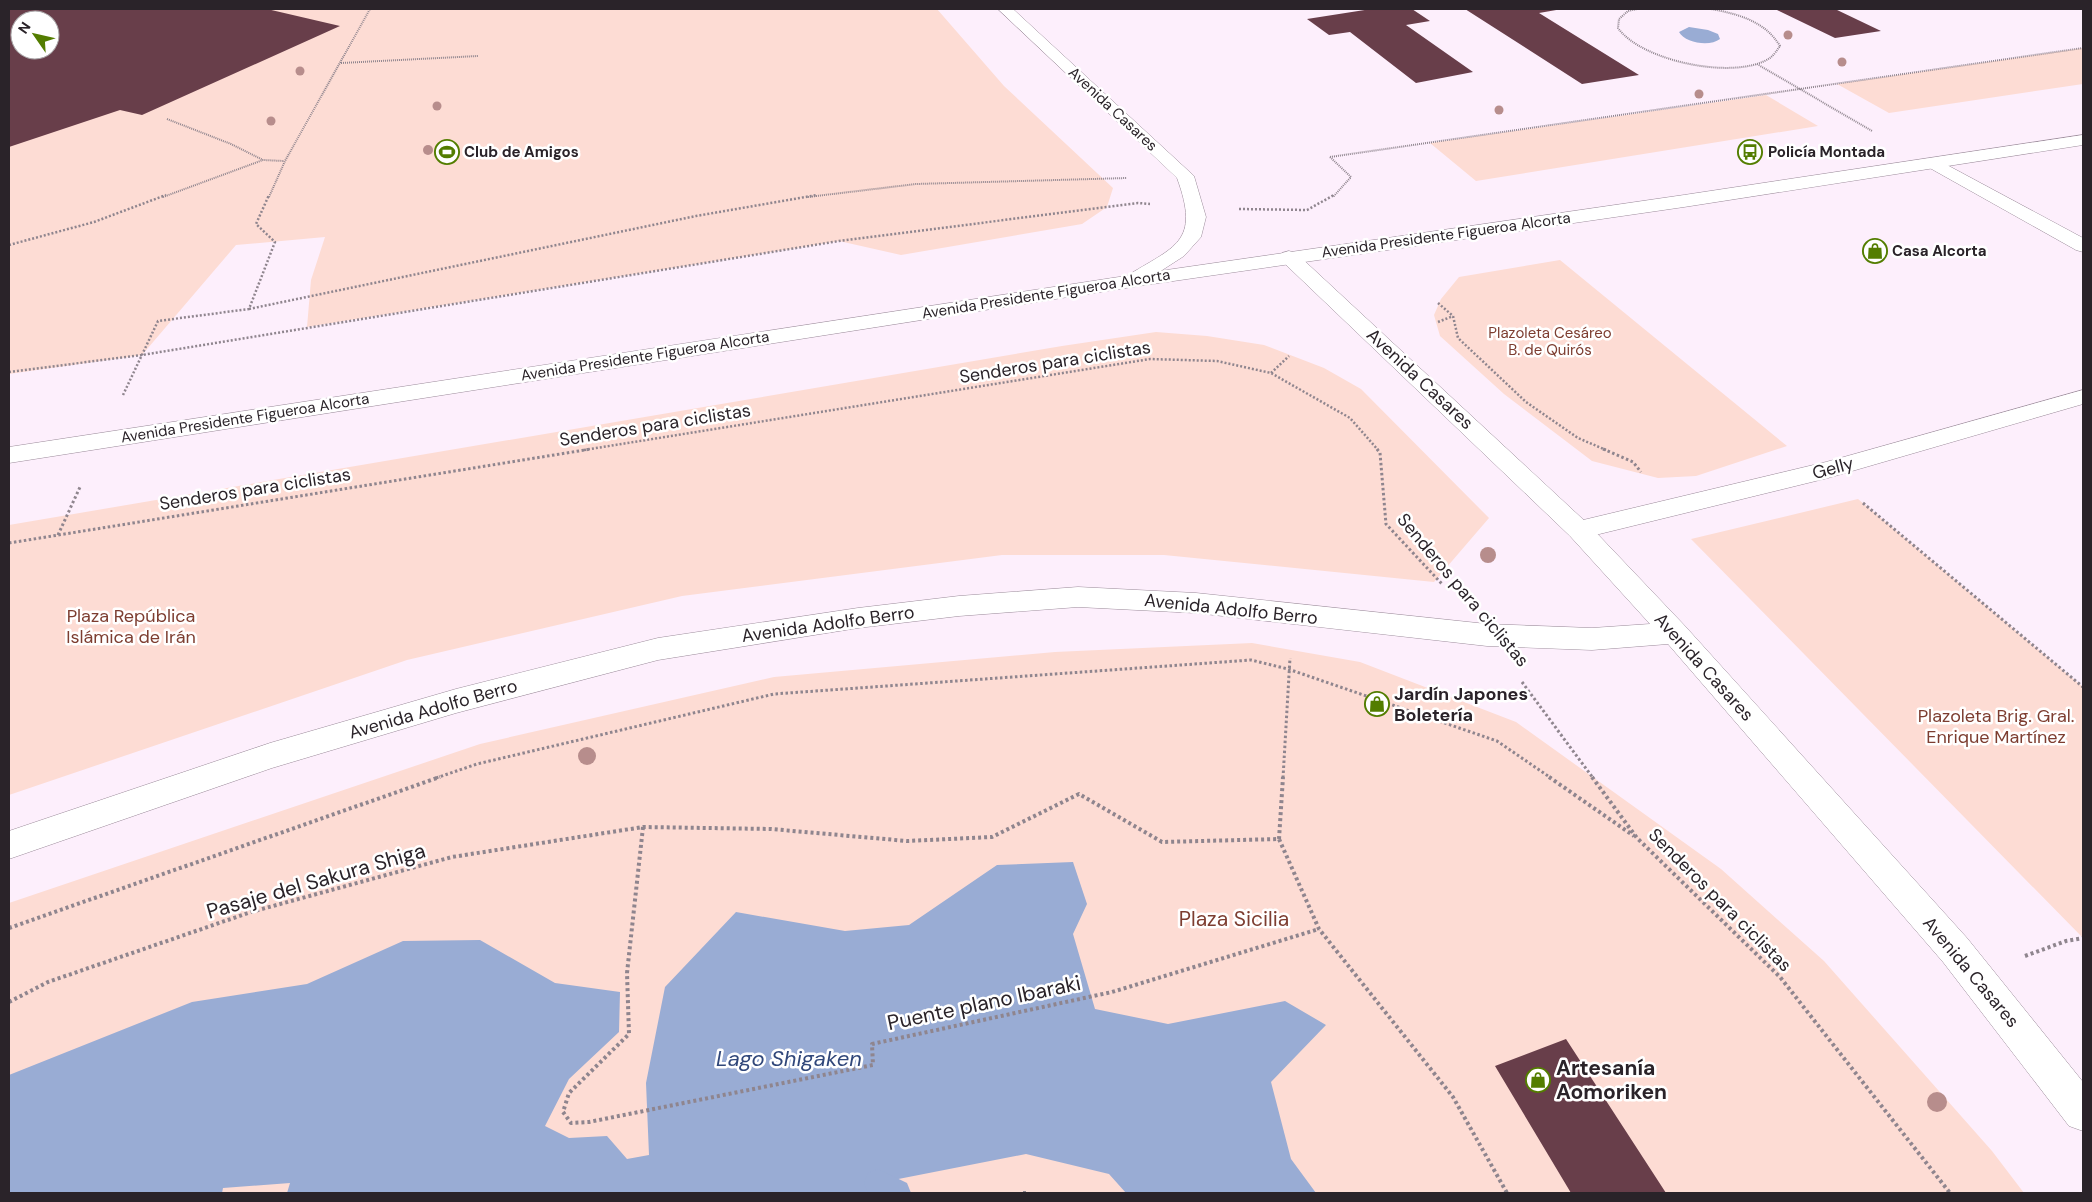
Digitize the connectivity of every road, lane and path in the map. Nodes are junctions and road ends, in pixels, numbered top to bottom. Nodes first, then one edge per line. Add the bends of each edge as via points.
1 (370, 9) edge
2 (1005, 9) edge
3 (1637, 9) edge
4 (1711, 9) edge
5 (2083, 48) edge
6 (478, 56) dead end
7 (340, 63) junction
8 (1756, 63) junction
9 (1800, 89) junction
10 (167, 119) dead end
11 (2083, 140) edge
12 (263, 160) junction
13 (284, 161) junction
14 (1932, 164) junction
15 (1185, 176) junction
16 (1196, 206) junction
17 (9, 245) edge
18 (2083, 246) edge
19 (1289, 257) junction
20 (1132, 281) junction
21 (1438, 303) dead end
22 (249, 309) junction
23 (1453, 316) junction
24 (1438, 322) dead end
25 (142, 355) junction
26 (1289, 356) dead end
27 (9, 372) edge
28 (1272, 373) junction
29 (2083, 397) edge
30 (102, 440) junction
31 (9, 455) edge
32 (1828, 470) junction
33 (1673, 508) junction
34 (1579, 530) junction
35 (58, 534) junction
36 (9, 543) edge
37 (1298, 616) junction
38 (1675, 633) junction
39 (1487, 635) junction
40 (1288, 669) junction
41 (2083, 687) edge
42 (643, 827) junction
43 (1637, 838) junction
44 (1279, 839) junction
45 (9, 845) edge
46 (9, 928) edge
47 (1319, 930) junction
48 (2083, 938) edge
49 (1974, 973) junction
50 (9, 1002) edge
51 (2083, 1112) edge
52 (1507, 1193) edge
53 (1950, 1193) edge

1 - 7 path
2 - 15 main road, Avenida Casares
3 - 8 path via 1628,11 1619,19 1618,28 1625,38 1640,48 1688,63 1715,66
4 - 8 path via 1741,16 1775,35 1780,46 1775,55
5 - 9 path
6 - 7 path
7 - 13 path
8 - 9 path
9 - 14 path
9 - 16 path via 1330,157 1350,177 1332,198 1307,210
10 - 12 path
11 - 14 main road, Avenida Presidente Figueroa Alcorta
12 - 13 path
12 - 17 path via 94,222
13 - 22 path via 256,224 275,242
14 - 18 main road
14 - 19 main road, Avenida Presidente Figueroa Alcorta
15 - 16 main road, Avenida Casares
15 - 22 path via 932,184 847,191 703,214 339,294
16 - 20 main road, Avenida Casares via 1195,230 1176,254
16 - 25 path via 1138,203 839,242
19 - 20 main road, Avenida Presidente Figueroa Alcorta
19 - 34 main road, Avenida Casares
20 - 30 main road, Avenida Presidente Figueroa Alcorta
21 - 23 path
22 - 25 path via 158,321
23 - 24 path
23 - 33 path via 1458,338 1526,402 1578,438 1633,462
25 - 27 path
25 - 30 path
26 - 28 path
28 - 35 path, Senderos para ciclistas via 1217,361 1150,359
28 - 39 path, Senderos para ciclistas via 1350,418 1380,453 1386,524
29 - 32 main road, Gelly
30 - 31 main road, Avenida Presidente Figueroa Alcorta
30 - 35 path
32 - 33 main road, Gelly
32 - 41 path via 1858,499
33 - 34 main road, Gelly
34 - 38 main road, Avenida Casares
35 - 36 path, Senderos para ciclistas
37 - 39 main road, Avenida Adolfo Berro
37 - 40 path
37 - 45 main road, Avenida Adolfo Berro via 1196,602 1078,597 858,618 658,650 456,701 270,756
38 - 39 main road, Avenida Adolfo Berro via 1592,639
38 - 49 main road, Avenida Casares
39 - 43 path, Senderos para ciclistas
40 - 43 path via 1497,742
40 - 44 path
40 - 46 path via 1251,660 774,694 476,764
42 - 44 path, Pasaje del Sakura Shiga via 771,829 907,841 992,837 1079,794 1162,842
42 - 47 path, Puente plano Ibaraki via 627,973 628,1034 569,1093 563,1112 570,1122 589,1122 873,1065 872,1044 1112,992
42 - 50 path, Pasaje del Sakura Shiga via 569,836 452,858 251,912 48,982
43 - 53 path, Senderos para ciclistas via 1780,977
44 - 47 path
47 - 52 path via 1454,1096
48 - 49 path
49 - 51 main road, Avenida Casares

